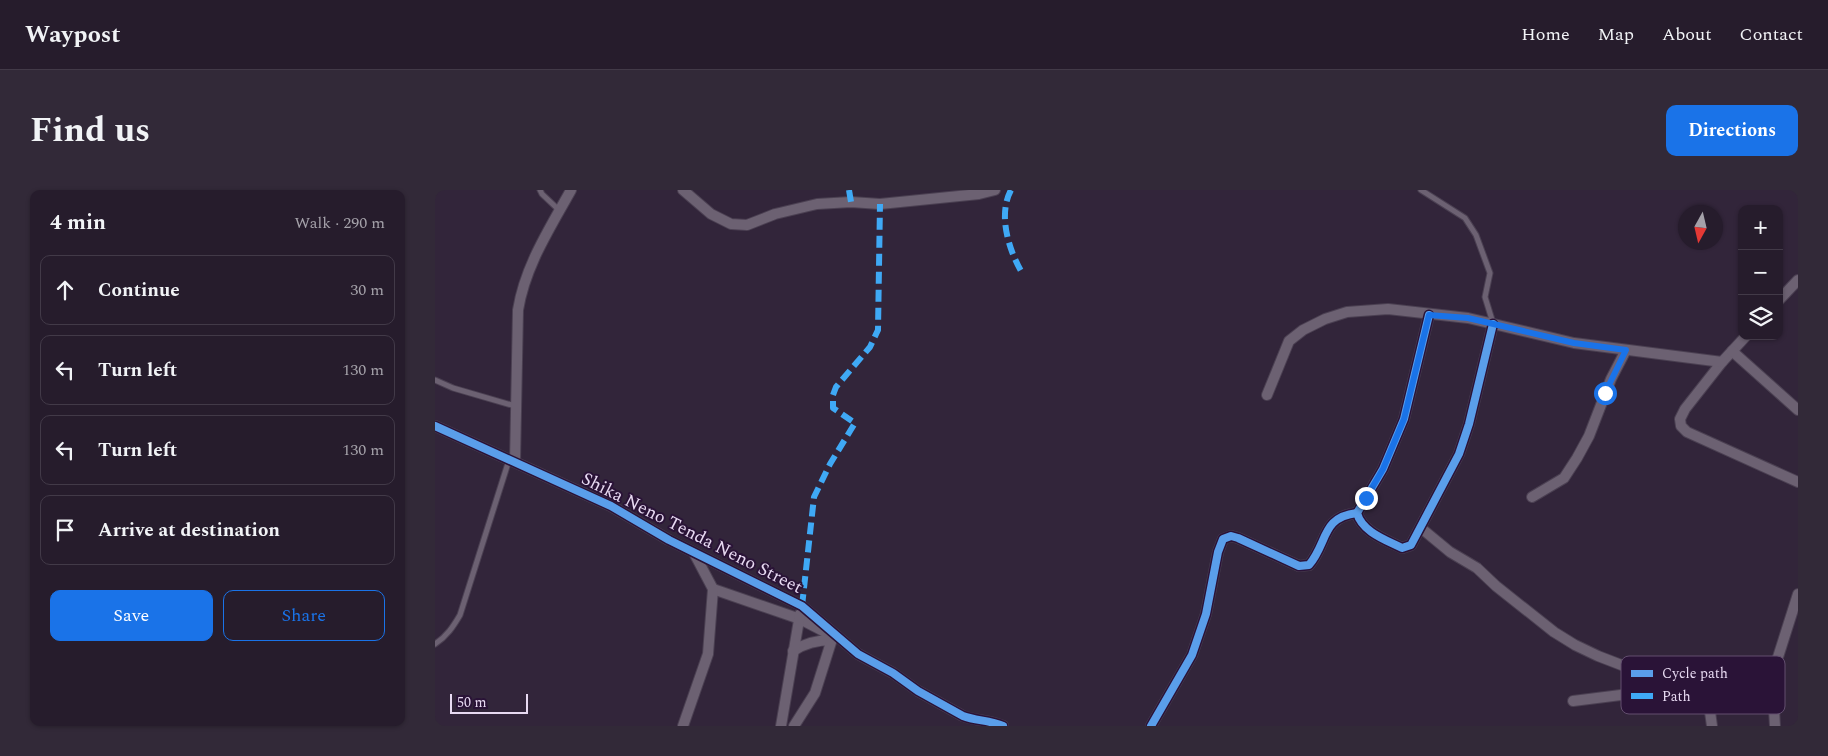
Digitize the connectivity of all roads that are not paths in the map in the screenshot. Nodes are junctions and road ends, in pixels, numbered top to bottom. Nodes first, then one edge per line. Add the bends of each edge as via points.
1 (540, 190) edge
2 (571, 190) edge
3 (683, 190) edge
4 (995, 190) edge
5 (1421, 190) edge
6 (978, 192) edge
7 (560, 211) junction
8 (1798, 280) edge
9 (1783, 296) edge
10 (1429, 315) junction
11 (1493, 324) junction
12 (1742, 340) edge
13 (1626, 350) junction
14 (1732, 351) junction
15 (1721, 362) junction
16 (435, 380) edge
17 (1267, 395) dead end
18 (515, 406) junction
19 (1798, 410) edge
20 (435, 427) edge
21 (512, 460) junction
22 (1798, 482) edge
23 (1532, 497) dead end
24 (1357, 513) junction
25 (1421, 528) junction
26 (694, 553) junction
27 (713, 589) junction
28 (1798, 594) edge
29 (802, 606) junction
30 (800, 619) junction
31 (836, 639) junction
32 (435, 644) edge
33 (793, 651) junction
34 (1778, 656) edge
35 (1621, 665) edge
36 (1621, 694) edge
37 (1573, 700) dead end
38 (683, 726) edge
39 (781, 726) edge
40 (794, 726) edge
41 (1003, 726) edge
42 (1151, 726) edge

1 - 7 lane
2 - 7 street
3 - 6 street via 711,214 731,224 747,225 817,204 880,204
4 - 6 street
5 - 11 lane via 1465,218 1476,235 1489,273 1485,297
7 - 18 street via 521,292
8 - 9 street
10 - 11 street
10 - 17 street via 1388,310 1347,312 1325,319 1289,341
10 - 24 street via 1404,419 1383,469
11 - 13 street via 1574,343
11 - 25 street via 1459,454
12 - 14 street
13 - 15 street
13 - 23 street via 1577,458 1564,478
14 - 15 street
14 - 19 street
15 - 22 street via 1685,409 1680,418 1681,426 1687,432
16 - 18 lane
18 - 21 street
20 - 21 street, Shika Neno Tenda Neno Street
21 - 26 street, Shika Neno Tenda Neno Street via 611,506
21 - 32 lane via 460,614 450,632
24 - 25 street via 1364,526 1402,548 1411,545
24 - 42 street via 1339,517 1331,524 1309,565 1299,566 1238,538 1223,538 1206,614 1192,654
25 - 35 street via 1450,552 1477,568 1554,632
26 - 27 street
26 - 29 street, Shika Neno Tenda Neno Street
27 - 30 street
27 - 38 street via 708,654
28 - 34 street
29 - 30 street
29 - 31 street, Shika Neno Tenda Neno Street
30 - 31 street
30 - 33 street
31 - 33 street via 803,644
31 - 40 street via 815,693
31 - 41 street, Shika Neno Tenda Neno Street via 918,692 963,716
33 - 39 street
36 - 37 street

